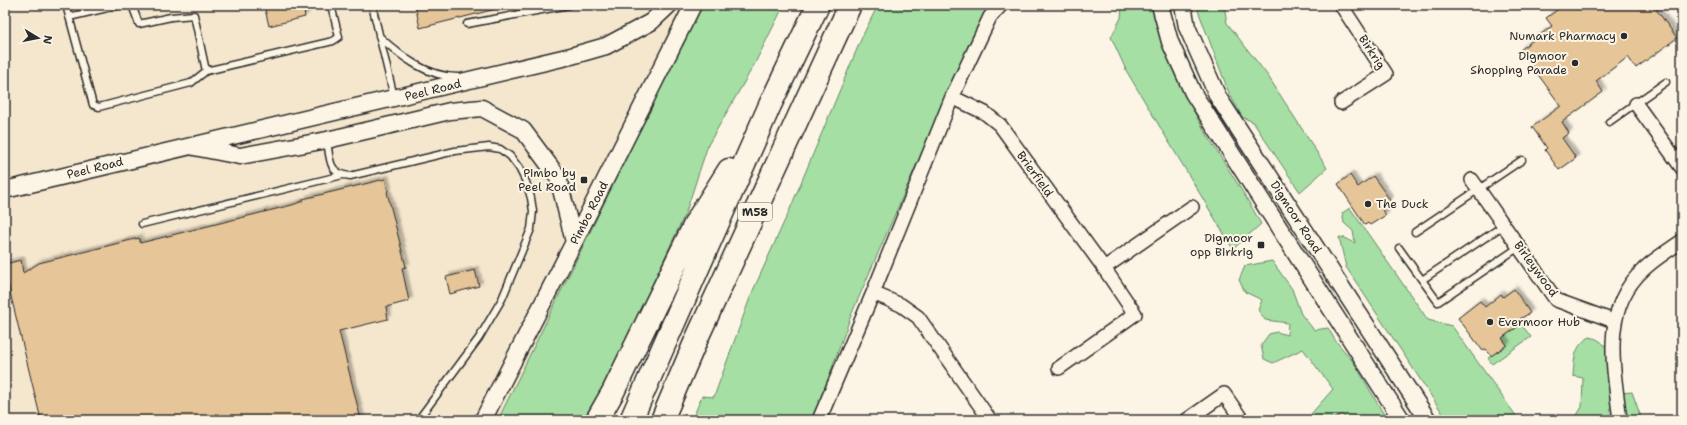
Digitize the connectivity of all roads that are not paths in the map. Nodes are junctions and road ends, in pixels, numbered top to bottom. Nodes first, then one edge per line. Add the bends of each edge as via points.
1 (66, 5) edge
2 (120, 5) edge
3 (132, 5) edge
4 (331, 5) edge
5 (372, 5) edge
6 (569, 5) edge
7 (669, 5) edge
8 (693, 5) edge
9 (818, 5) edge
10 (850, 5) edge
11 (1001, 5) edge
12 (1182, 5) edge
13 (1342, 5) edge
14 (1160, 6) edge
15 (69, 17) junction
16 (467, 24) dead end
17 (379, 36) junction
18 (206, 71) junction
19 (492, 75) junction
20 (1666, 82) dead end
21 (952, 97) junction
22 (395, 99) junction
23 (1341, 103) dead end
24 (1636, 104) junction
25 (770, 105) junction
26 (1609, 122) dead end
27 (327, 140) junction
28 (186, 146) junction
29 (1522, 160) dead end
30 (1682, 168) edge
31 (342, 175) junction
32 (1476, 185) junction
33 (5, 190) edge
34 (1192, 207) dead end
35 (142, 224) dead end
36 (1504, 225) junction
37 (1415, 232) dead end
38 (574, 242) junction
39 (1681, 244) edge
40 (1519, 247) junction
41 (1399, 248) dead end
42 (1104, 268) junction
43 (1422, 280) junction
44 (873, 294) junction
45 (1614, 321) junction
46 (1059, 368) dead end
47 (418, 420) edge
48 (482, 420) edge
49 (597, 420) edge
50 (631, 420) edge
51 (662, 420) edge
52 (819, 420) edge
53 (990, 420) edge
54 (1187, 420) edge
55 (1242, 420) edge
56 (1402, 420) edge
57 (1428, 420) edge
58 (1620, 420) edge

1 - 15 lane
2 - 15 lane
3 - 18 lane via 139,24 194,15
4 - 18 lane via 339,37 333,42
5 - 17 lane
6 - 16 lane
7 - 19 street, Peel Road via 651,22 606,46
8 - 38 street, Pimbo Road
9 - 25 highway, M58
10 - 51 highway, M58
11 - 21 street via 990,17
12 - 57 street, Digmoor Road via 1187,27 1218,97
13 - 23 street, Birkrig via 1386,74
14 - 56 street, Digmoor Road via 1170,42 1193,93
15 - 18 lane via 93,105 100,107 191,83
17 - 19 lane via 402,57 434,72 455,77
17 - 22 lane
19 - 22 street, Peel Road
20 - 24 lane
21 - 42 street, Brierfield via 985,113 1000,125
21 - 44 street
22 - 28 street, Peel Road
24 - 26 lane
24 - 30 street
25 - 49 highway via 696,222
25 - 50 highway, M58
27 - 28 street, Peel Road via 240,156
27 - 31 lane via 331,163 336,172
27 - 38 street, Peel Road via 450,111 482,108 523,130 558,177
28 - 33 street, Peel Road
29 - 32 lane
31 - 35 lane
31 - 47 lane via 350,176 461,150 489,147 500,148 510,156 526,182 533,211 531,229 508,286 479,338
32 - 36 street, Birleywood
32 - 37 lane
34 - 42 street
36 - 40 street, Birleywood
36 - 43 lane
38 - 48 street, Pimbo Road
39 - 45 street via 1643,270 1619,304
40 - 43 lane via 1438,302
40 - 45 street, Birleywood via 1556,300
41 - 43 lane
42 - 46 street, Brierfield via 1134,314
44 - 52 street
44 - 53 street via 901,305 918,317
45 - 58 street via 1612,350
54 - 55 street via 1224,394

